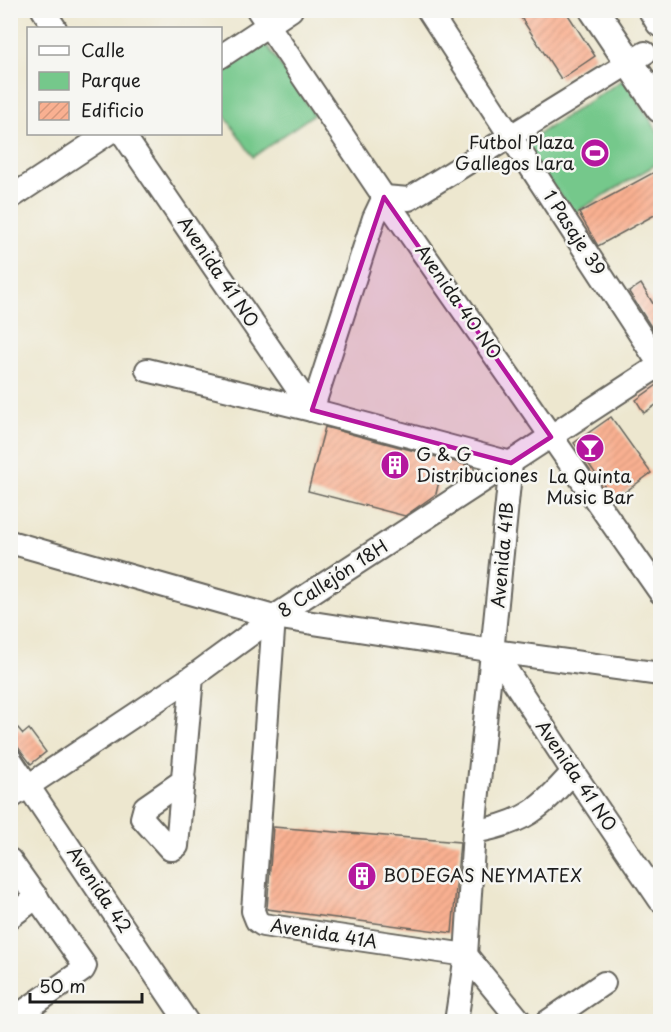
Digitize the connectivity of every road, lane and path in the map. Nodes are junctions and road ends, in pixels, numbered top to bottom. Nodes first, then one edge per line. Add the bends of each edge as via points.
1 (43, 10) edge
2 (291, 10) edge
3 (428, 10) edge
4 (594, 10) edge
5 (616, 10) edge
6 (652, 10) edge
7 (263, 18) edge
8 (660, 22) edge
9 (54, 27) edge
10 (222, 55) edge
11 (637, 58) junction
12 (660, 77) edge
13 (660, 108) edge
14 (105, 135) edge
15 (124, 135) edge
16 (511, 136) junction
17 (384, 197) junction
18 (10, 198) edge
19 (660, 365) edge
20 (147, 370) dead end
21 (312, 410) junction
22 (551, 437) junction
23 (511, 463) junction
24 (10, 542) edge
25 (660, 592) edge
26 (274, 617) junction
27 (494, 651) junction
28 (660, 674) edge
29 (192, 677) junction
30 (10, 759) edge
31 (573, 772) junction
32 (184, 780) dead end
33 (30, 785) junction
34 (10, 798) edge
35 (474, 832) junction
36 (10, 860) edge
37 (37, 897) junction
38 (660, 900) edge
39 (10, 917) edge
40 (466, 955) junction
41 (604, 983) dead end
42 (183, 1020) edge
43 (10, 1021) edge
44 (456, 1022) edge
45 (521, 1022) edge
46 (547, 1022) edge

1 - 9 street
2 - 7 street
3 - 16 street, 1 Pasaje 39
4 - 11 main road
5 - 11 main road
6 - 8 main road
7 - 10 street
7 - 17 street, Avenida 40 NO
11 - 12 main road
11 - 13 main road
11 - 16 street
14 - 18 street
15 - 21 street, Avenida 41 NO
16 - 17 street via 409,200
16 - 19 street, 1 Pasaje 39
17 - 21 street
17 - 22 street, Avenida 40 NO
19 - 22 street, 8 Callejón 18H
20 - 21 street
21 - 23 street
22 - 23 street, 8 Callejón 18H
22 - 25 street, Avenida 40 NO
23 - 26 street, 8 Callejón 18H
23 - 27 street, Avenida 41B
24 - 26 street
26 - 27 street
26 - 29 street, 8 Callejón 18H
26 - 40 street, Avenida 41A via 253,911 257,921
27 - 28 street
27 - 31 street, Avenida 41 NO
27 - 35 street, Avenida 41B
29 - 32 street
29 - 33 street, 8 Callejón 18H
30 - 33 street, Avenida 42
31 - 35 street via 528,816
31 - 38 street, Avenida 41 NO
33 - 34 street, 8 Callejón 18H
33 - 42 street, Avenida 42
35 - 40 street, Avenida 41B
36 - 37 street
37 - 39 street
37 - 43 street via 85,966
40 - 44 street, Avenida 41B
40 - 45 street
41 - 46 street

